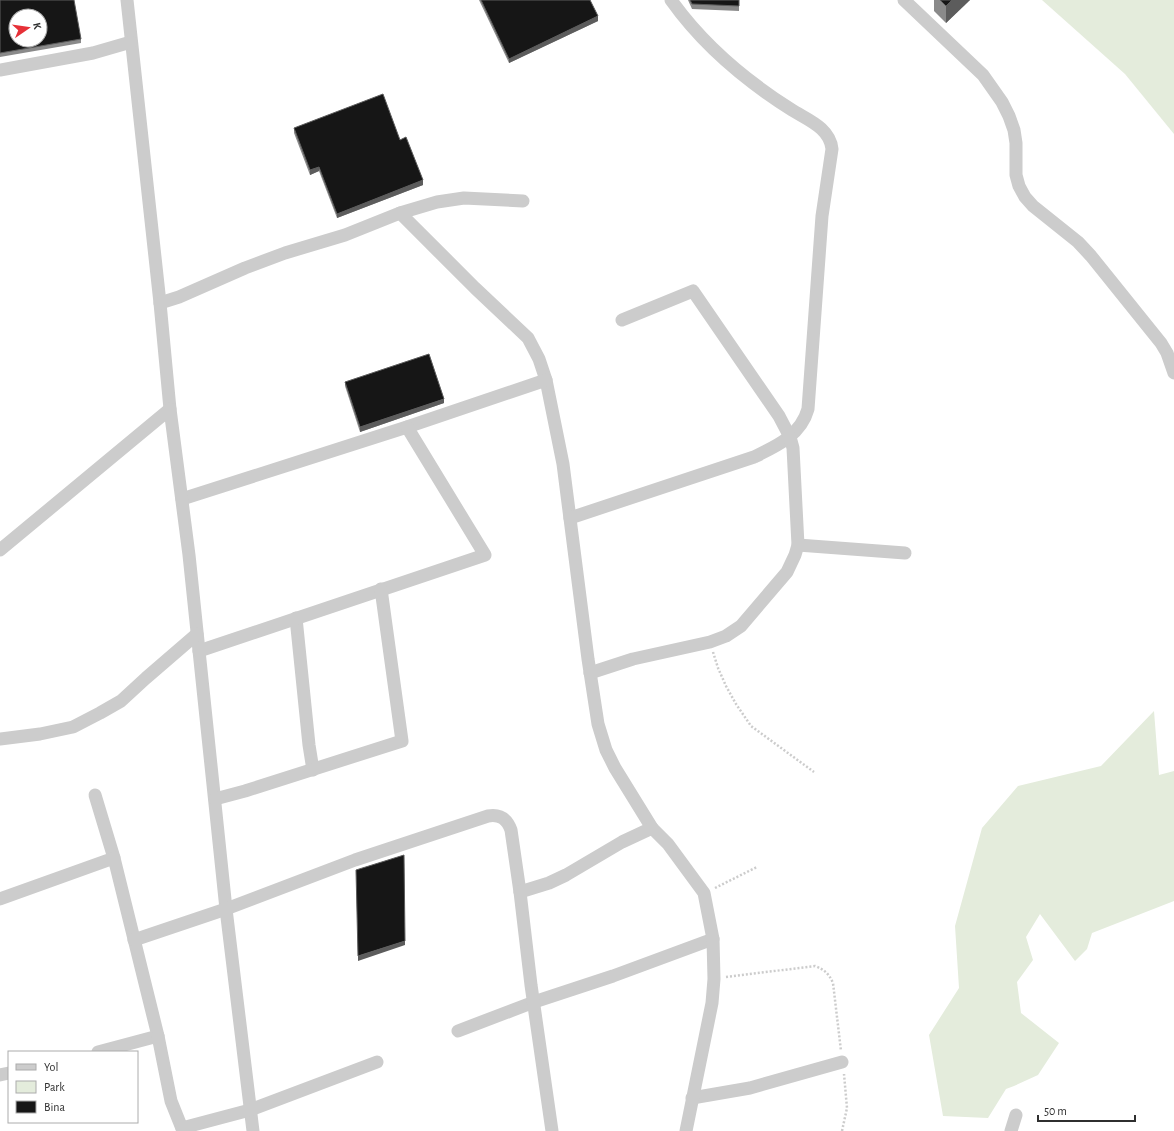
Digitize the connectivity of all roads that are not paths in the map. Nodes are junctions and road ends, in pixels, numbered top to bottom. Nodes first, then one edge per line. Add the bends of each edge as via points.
1 (127, 0) edge
2 (671, 0) edge
3 (904, 0) edge
4 (131, 42) junction
5 (0, 70) edge
6 (523, 201) dead end
7 (400, 213) junction
8 (160, 303) junction
9 (622, 320) dead end
10 (1174, 373) edge
11 (546, 380) junction
12 (170, 409) junction
13 (407, 427) junction
14 (790, 437) junction
15 (182, 499) junction
16 (570, 518) junction
17 (798, 545) junction
18 (0, 550) edge
19 (905, 553) dead end
20 (381, 589) junction
21 (296, 618) junction
22 (197, 634) junction
23 (199, 651) junction
24 (590, 673) junction
25 (0, 739) edge
26 (313, 770) junction
27 (96, 795) dead end
28 (215, 799) junction
29 (652, 828) junction
30 (114, 858) junction
31 (520, 892) junction
32 (0, 899) edge
33 (226, 909) junction
34 (713, 939) junction
35 (134, 940) junction
36 (534, 1002) junction
37 (458, 1031) dead end
38 (158, 1036) junction
39 (102, 1051) edge
40 (377, 1062) dead end
41 (842, 1062) road end
42 (692, 1098) junction
43 (250, 1110) junction
44 (1016, 1115) dead end
45 (182, 1130) edge
46 (253, 1131) edge
47 (552, 1131) edge
48 (686, 1131) edge
49 (1011, 1131) edge

1 - 4 street
2 - 14 street via 688,22 728,63 768,95 821,128 832,144 822,216 808,409 800,427
3 - 10 street via 983,75 1010,116 1016,143 1016,175 1025,197 1091,256 1162,343
4 - 5 street via 93,53
4 - 8 street
6 - 7 street via 464,198 436,202
7 - 8 street via 345,235 285,253
7 - 11 street via 528,338 540,359
8 - 12 street
9 - 14 street via 693,292 780,416
11 - 13 street
11 - 16 street via 563,464
12 - 15 street
12 - 18 street
13 - 15 street
13 - 20 street via 485,555
14 - 16 street via 767,451 741,462
14 - 17 street via 794,460
15 - 22 street
16 - 24 street
17 - 19 street
17 - 24 street via 787,572 741,626 726,636
20 - 21 street
20 - 26 street via 402,741
21 - 23 street
21 - 26 street
22 - 23 street
22 - 25 street via 121,701 100,713 73,727
23 - 28 street
24 - 29 street via 598,724 606,750
26 - 28 street
27 - 30 street
28 - 33 street
29 - 31 street via 622,842 566,875
29 - 34 street via 668,844 704,893
30 - 32 street
30 - 35 street
31 - 33 street via 511,830 505,819 494,815 355,860
31 - 36 street
33 - 35 street
33 - 43 street
34 - 36 street
34 - 42 street via 712,1003
35 - 38 street
36 - 37 street
36 - 47 street
38 - 39 street
38 - 45 street via 172,1101
40 - 43 street
41 - 42 street via 750,1088
42 - 48 street
43 - 45 street
43 - 46 street
44 - 49 street

